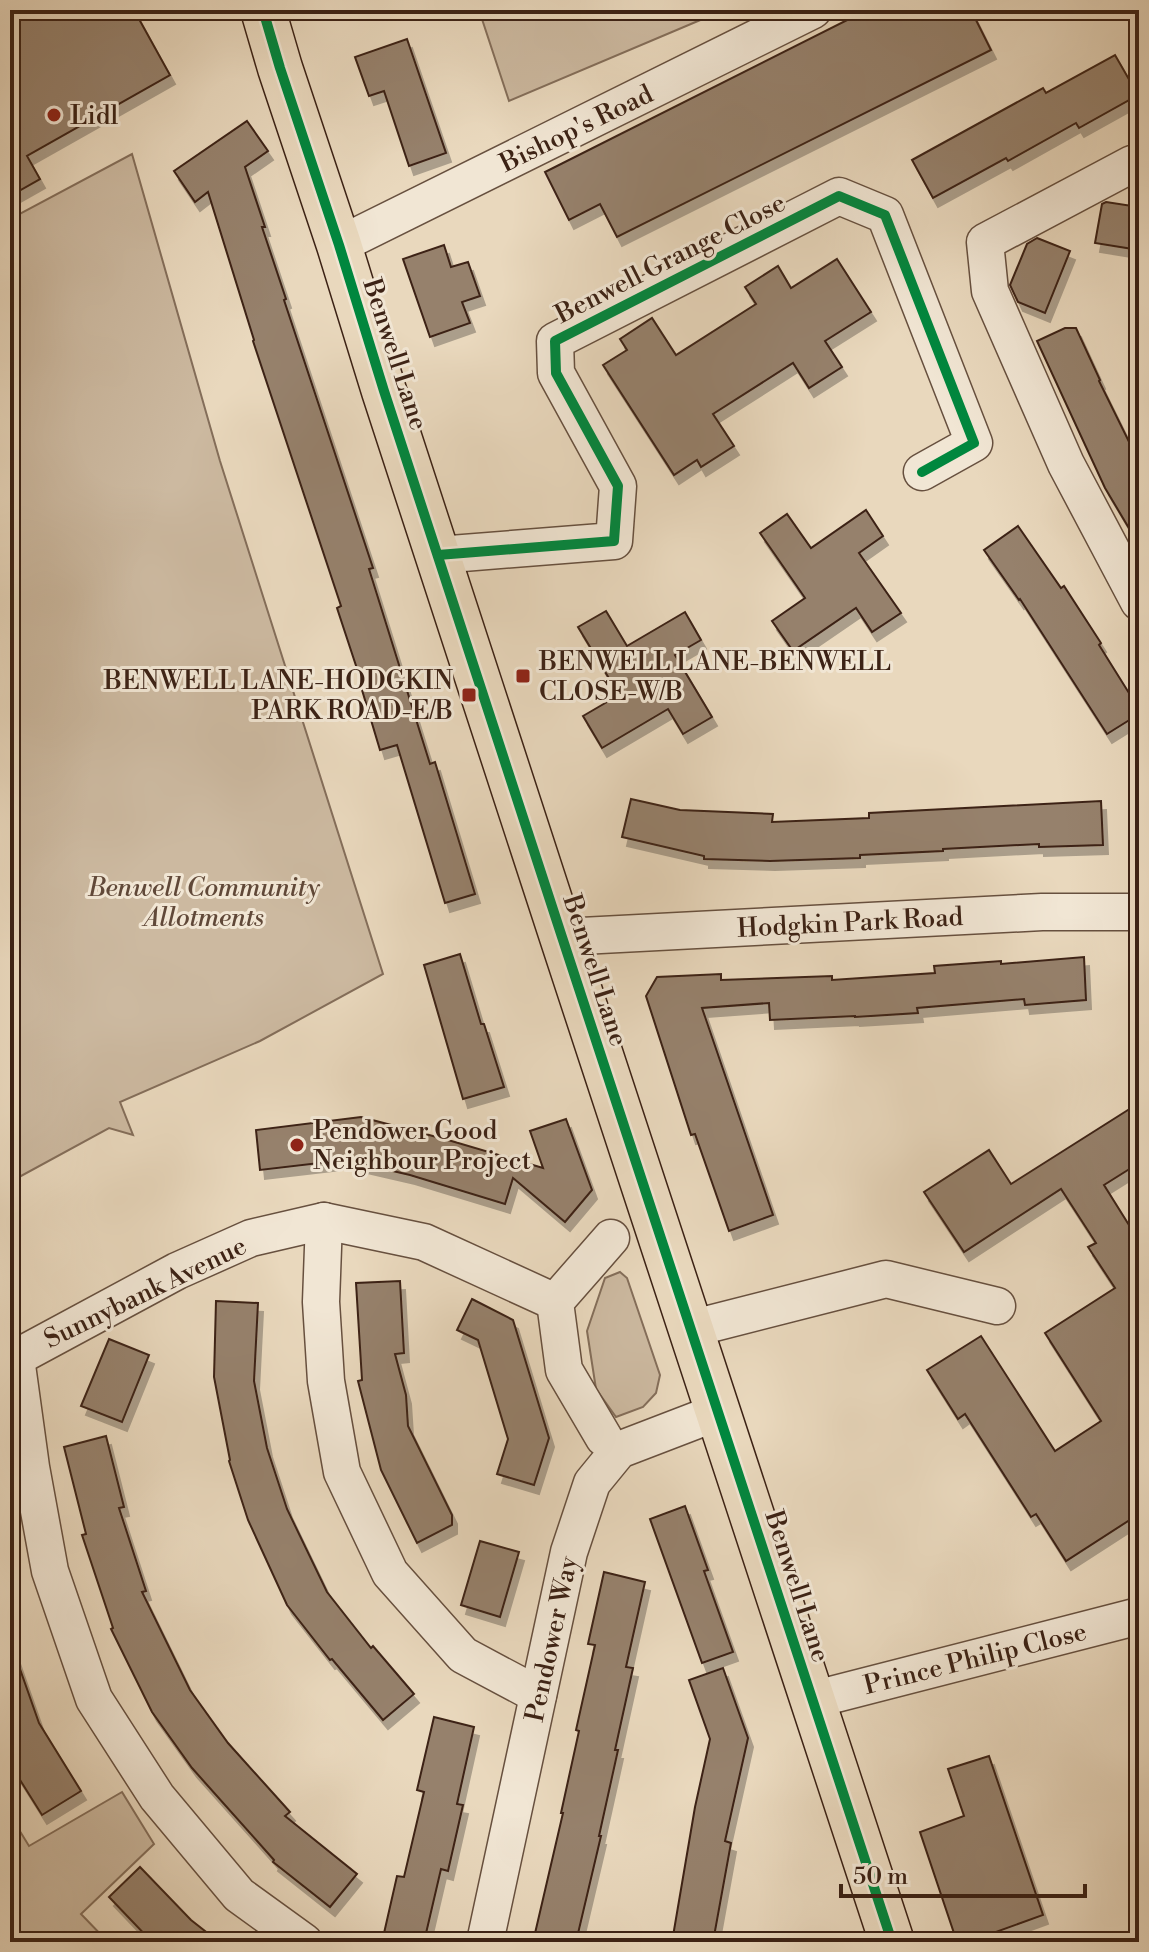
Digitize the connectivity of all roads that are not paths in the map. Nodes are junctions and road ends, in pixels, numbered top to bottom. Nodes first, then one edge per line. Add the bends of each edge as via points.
1 (263, 10) edge
2 (813, 10) edge
3 (766, 21) edge
4 (1139, 164) edge
5 (339, 245) junction
6 (922, 472) dead end
7 (438, 555) junction
8 (1139, 602) edge
9 (1139, 912) edge
10 (562, 937) junction
11 (324, 1221) junction
12 (611, 1238) dead end
13 (555, 1302) junction
14 (997, 1306) dead end
15 (690, 1329) junction
16 (13, 1359) edge
17 (718, 1412) junction
18 (604, 1438) dead end
19 (1139, 1616) edge
20 (538, 1695) junction
21 (812, 1700) junction
22 (304, 1942) edge
23 (485, 1942) edge
24 (892, 1942) edge

1 - 5 main road, Benwell Lane
2 - 3 street, Bishop's Road
3 - 5 street, Bishop's Road
4 - 8 street via 985,242 990,291 1066,464
5 - 7 main road, Benwell Lane
6 - 7 street, Benwell Grange Close via 974,443 885,215 839,196 555,341 556,373 618,486 614,541
7 - 10 main road, Benwell Lane
9 - 10 street, Hodgkin Park Road via 1042,912
10 - 15 main road, Benwell Lane
11 - 13 street, Sunnybank Avenue via 424,1242
11 - 16 street, Sunnybank Avenue via 251,1238 177,1271
11 - 20 street via 321,1302 326,1381 342,1472 390,1573 463,1655
12 - 13 street
13 - 18 street via 564,1370
14 - 15 street via 886,1279
15 - 17 main road, Benwell Lane
16 - 22 street via 50,1571 94,1699 157,1797 239,1895
17 - 20 street, Pendower Way via 619,1450 592,1483 569,1552
17 - 21 main road, Benwell Lane
19 - 21 street, Prince Philip Close
20 - 23 street, Pendower Way
21 - 24 main road, Benwell Lane

